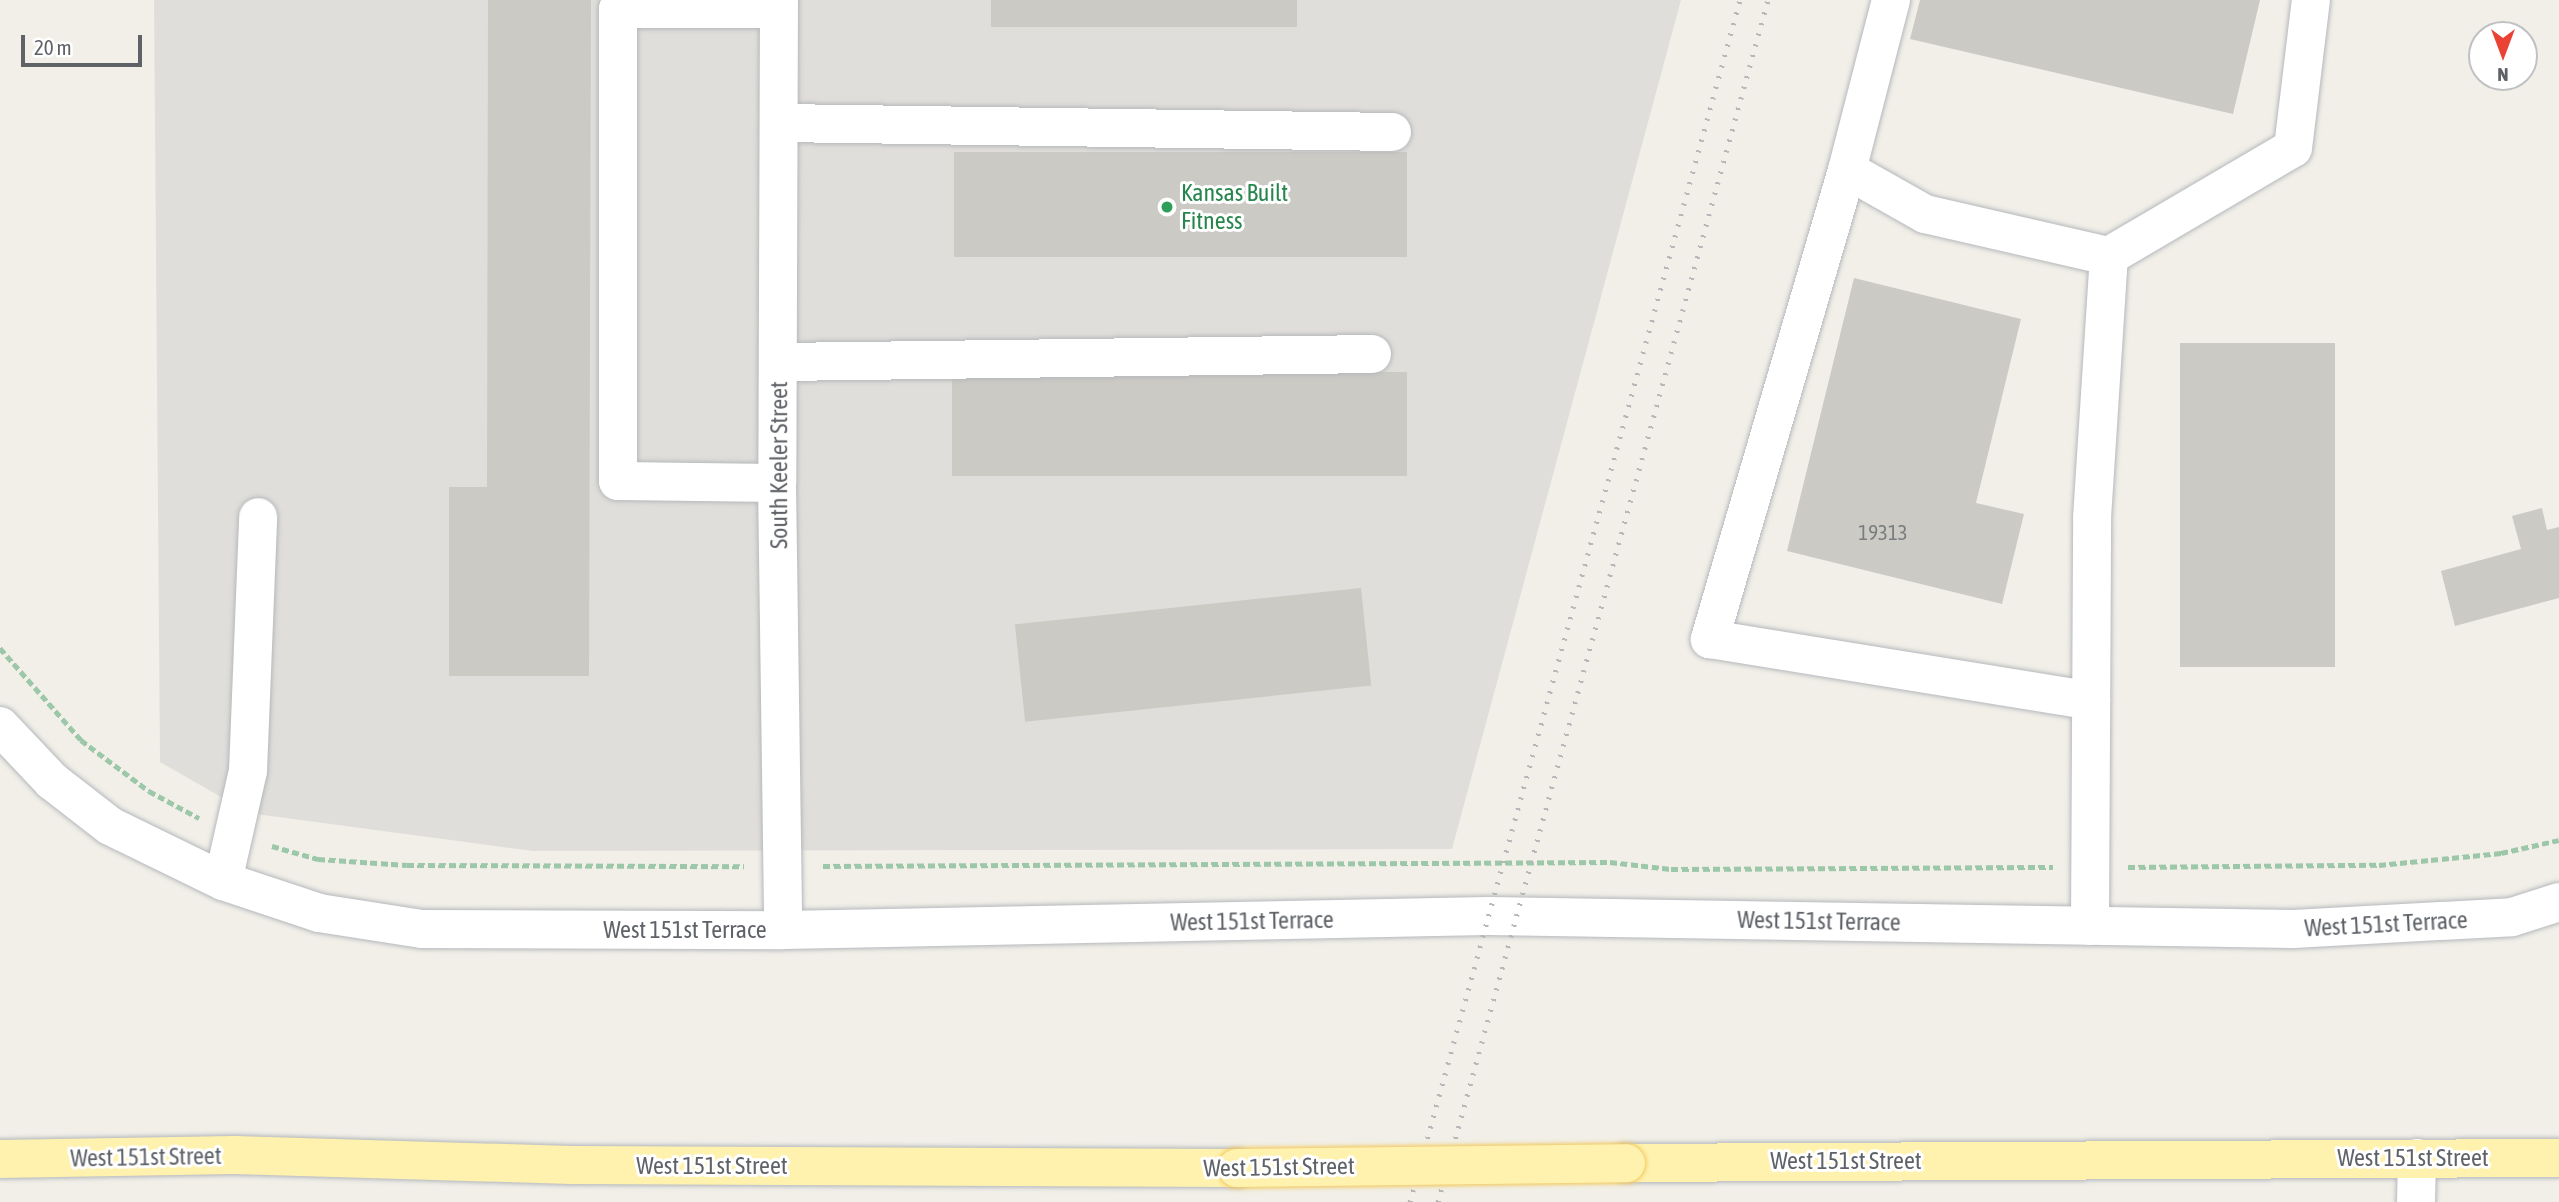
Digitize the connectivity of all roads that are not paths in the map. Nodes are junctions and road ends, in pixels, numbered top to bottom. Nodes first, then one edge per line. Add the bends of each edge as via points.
1 (1891, 0) edge
2 (2311, 0) edge
3 (779, 5) edge
4 (780, 123) junction
5 (1392, 132) dead end
6 (1847, 170) junction
7 (2109, 256) junction
8 (1372, 354) dead end
9 (780, 362) junction
10 (777, 483) junction
11 (258, 517) dead end
12 (2091, 701) junction
13 (0, 726) edge
14 (223, 881) junction
15 (2559, 902) edge
16 (2090, 926) junction
17 (783, 930) junction
18 (2417, 1158) junction
19 (2559, 1158) edge
20 (0, 1159) edge
21 (2416, 1202) edge

1 - 6 street
2 - 7 street via 2293,148
3 - 4 street, South Keeler Street
3 - 10 street via 618,9 618,481
4 - 5 street
4 - 9 street, South Keeler Street
6 - 7 street via 1925,214
6 - 12 street via 1710,639
7 - 12 street via 2092,518
8 - 9 street
9 - 10 street, South Keeler Street
10 - 17 street, South Keeler Street
11 - 14 street via 248,771
12 - 16 street
13 - 14 street, West 151st Terrace via 52,780 110,826
14 - 17 street, West 151st Terrace via 319,913 422,929
15 - 16 street, West 151st Terrace via 2512,917 2293,929
16 - 17 street, West 151st Terrace via 1489,916
18 - 19 main road, West 151st Street
18 - 20 main road, West 151st Street, bridge via 1237,1168 571,1165 234,1155
18 - 21 street

